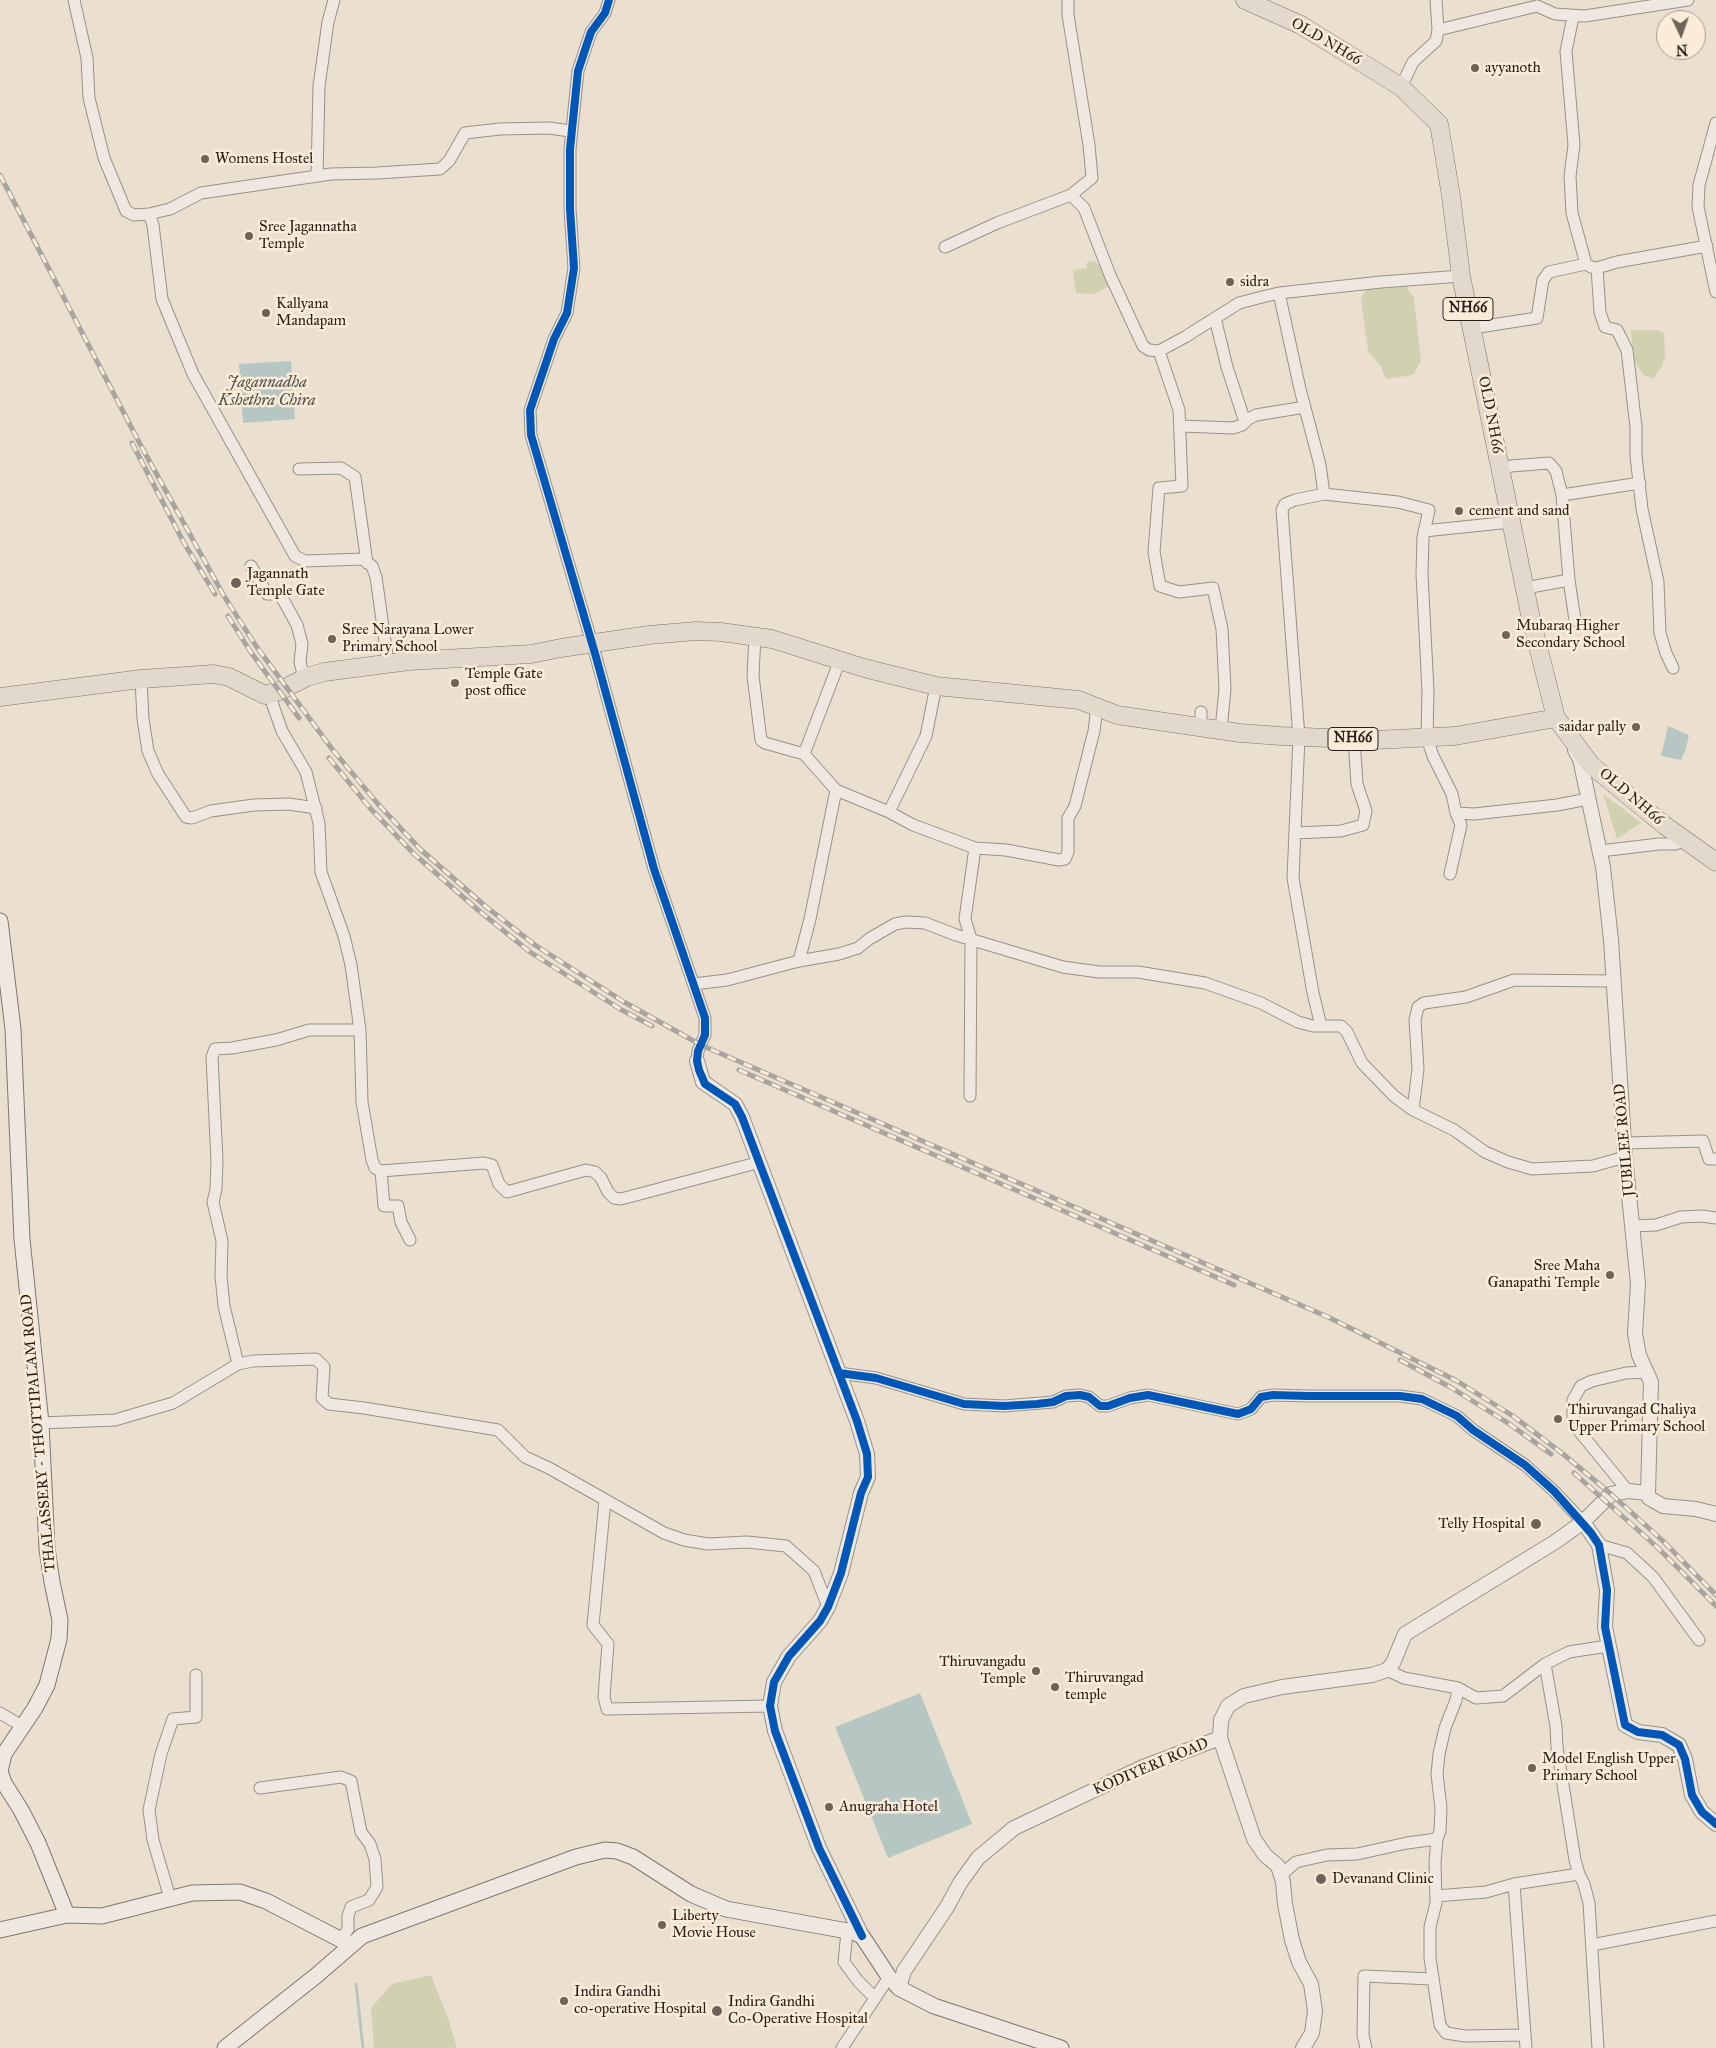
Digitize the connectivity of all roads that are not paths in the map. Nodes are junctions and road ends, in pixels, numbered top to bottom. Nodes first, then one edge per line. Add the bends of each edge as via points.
1 (74, 0) edge
2 (334, 0) edge
3 (609, 0) edge
4 (1068, 0) edge
5 (1245, 0) edge
6 (1436, 0) edge
7 (1688, 0) edge
8 (1538, 3) edge
9 (1573, 17) junction
10 (1438, 30) junction
11 (1401, 87) junction
12 (1716, 123) edge
13 (570, 131) junction
14 (317, 176) junction
15 (1071, 195) junction
16 (149, 214) junction
17 (1707, 246) junction
18 (944, 247) dead end
19 (1592, 266) junction
20 (1461, 276) junction
21 (1716, 292) edge
22 (1279, 293) junction
23 (1215, 318) junction
24 (1472, 328) junction
25 (1159, 351) junction
26 (1305, 407) junction
27 (1245, 422) junction
28 (1181, 426) junction
29 (299, 469) dead end
30 (1501, 470) junction
31 (1640, 483) junction
32 (1324, 494) junction
33 (1562, 495) junction
34 (1512, 522) junction
35 (1424, 531) junction
36 (367, 563) junction
37 (251, 566) dead end
38 (1569, 580) junction
39 (1525, 588) junction
40 (1575, 620) dead end
41 (754, 635) junction
42 (591, 644) junction
43 (840, 660) junction
44 (388, 663) junction
45 (1673, 668) dead end
46 (304, 678) junction
47 (141, 679) junction
48 (936, 686) junction
49 (269, 694) junction
50 (0, 697) edge
51 (1097, 707) junction
52 (1556, 718) junction
53 (1221, 730) junction
54 (1299, 737) junction
55 (1427, 738) junction
56 (1354, 739) junction
57 (804, 754) junction
58 (836, 790) junction
59 (1588, 798) junction
60 (316, 808) junction
61 (889, 812) junction
62 (1456, 813) junction
63 (1295, 833) junction
64 (1687, 841) junction
65 (975, 848) junction
66 (1600, 851) junction
67 (1716, 862) edge
68 (1450, 874) dead end
69 (0, 920) edge
70 (971, 939) junction
71 (799, 961) junction
72 (3, 965) edge
73 (1613, 981) junction
74 (694, 984) junction
75 (1321, 1026) junction
76 (360, 1030) junction
77 (697, 1061) joint
78 (970, 1096) dead end
79 (1414, 1110) junction
80 (1625, 1143) junction
81 (1626, 1157) junction
82 (1716, 1160) edge
83 (760, 1162) junction
84 (381, 1171) junction
85 (1716, 1218) edge
86 (1632, 1226) junction
87 (410, 1240) dead end
88 (238, 1364) junction
89 (1647, 1372) junction
90 (839, 1373) junction
91 (41, 1423) junction
92 (1628, 1491) junction
93 (1648, 1493) junction
94 (606, 1500) junction
95 (1716, 1514) edge
96 (1583, 1522) junction
97 (1599, 1546) junction
98 (828, 1607) junction
99 (1700, 1640) dead end
100 (1608, 1646) junction
101 (1545, 1664) junction
102 (1387, 1670) junction
103 (196, 1676) dead end
104 (1458, 1688) junction
105 (770, 1706) junction
106 (0, 1713) edge
107 (22, 1726) junction
108 (1220, 1738) junction
109 (260, 1788) dead end
110 (1716, 1824) edge
111 (1437, 1839) junction
112 (1579, 1874) junction
113 (1281, 1875) junction
114 (1514, 1884) junction
115 (1436, 1896) junction
116 (170, 1898) junction
117 (67, 1915) junction
118 (1716, 1921) edge
119 (0, 1930) edge
120 (855, 1934) junction
121 (346, 1943) junction
122 (1592, 1945) junction
123 (1432, 1978) junction
124 (894, 1982) junction
125 (875, 1998) junction
126 (1525, 2035) junction
127 (225, 2048) edge
128 (842, 2048) edge
129 (1061, 2048) edge
130 (1303, 2048) edge
131 (1366, 2048) edge
132 (1526, 2048) edge
133 (1598, 2048) edge

1 - 16 street via 87,58 89,98 104,158 126,211 134,215
2 - 14 street via 319,86
3 - 13 street via 605,14 591,32 578,70
4 - 15 street via 1092,178
5 - 11 main road, OLD NH66 / NH66 via 1301,25
6 - 10 street
7 - 9 street
8 - 9 street via 1548,12
8 - 10 street
9 - 19 street via 1566,51 1574,145 1570,176 1572,213
10 - 11 street via 1436,41 1413,62
11 - 20 main road, OLD NH66 / NH66 via 1439,124
12 - 17 street via 1699,184 1698,207
13 - 14 street via 548,128 465,133 449,161 440,169
13 - 42 street via 574,268 567,313 554,339 530,410 531,434
14 - 16 street via 201,193 170,210
15 - 18 street
15 - 25 street via 1084,208 1110,275 1144,346
16 - 36 street via 162,299 192,374 296,556 305,561 363,559
17 - 19 street
17 - 21 street
19 - 24 street via 1549,272 1543,280 1537,318
19 - 31 street via 1605,327 1617,330 1627,350
20 - 22 street
20 - 24 main road, OLD NH66 / NH66
22 - 23 street via 1239,303
22 - 26 street
23 - 25 street
23 - 27 street
24 - 30 main road, OLD NH66 / NH66
25 - 28 street via 1178,403
26 - 27 street via 1256,415
26 - 32 street
27 - 28 street via 1233,428
28 - 53 street via 1182,486 1159,488 1154,552 1160,586 1179,592 1213,588 1222,629 1224,689
29 - 36 street via 341,468 355,477
30 - 33 street via 1511,466 1549,463 1556,471
30 - 34 main road, OLD NH66 / NH66
31 - 33 street
31 - 45 street via 1642,508 1658,582 1660,632
32 - 35 street via 1398,502 1429,510
32 - 54 street via 1295,500 1285,504 1282,510
33 - 38 street
34 - 35 street
34 - 39 main road, OLD NH66 / NH66
35 - 55 street via 1422,574
36 - 44 street via 372,566 376,577
37 - 46 street via 267,594 280,594 297,624
38 - 39 street
38 - 40 street
39 - 52 main road, OLD NH66 / NH66
41 - 42 main road via 696,632
41 - 43 main road
41 - 57 street via 753,676 762,740
42 - 44 main road via 532,654
42 - 74 street via 654,869
43 - 48 main road
43 - 57 street
44 - 46 main road
46 - 49 main road
47 - 49 main road via 214,674
47 - 50 main road
47 - 60 street via 148,751 158,774 186,816 192,818 211,811 254,805 289,804
48 - 51 main road via 1079,700
48 - 61 street via 926,736
49 - 60 street via 282,731 306,772
51 - 53 main road, NH66 via 1117,716 1148,720 1201,719
51 - 65 street via 1075,806 1068,818 1068,852 1065,858 1059,860
52 - 55 main road, NH66
52 - 59 street, JUBILEE ROAD via 1580,759
52 - 64 main road, OLD NH66 / NH66 via 1592,765
53 - 54 main road, NH66
54 - 56 main road, NH66
54 - 63 street
55 - 56 main road, NH66
55 - 62 street via 1452,794
56 - 63 street via 1357,784 1366,811 1363,825 1341,831
57 - 58 street
58 - 61 street
58 - 71 street
59 - 62 street via 1557,805
59 - 66 street, JUBILEE ROAD
60 - 76 street via 321,872 344,936 356,991
61 - 65 street via 913,825
62 - 68 street via 1461,826
63 - 75 street via 1293,878
64 - 66 street
64 - 67 main road, OLD NH66 / NH66
65 - 70 street via 965,919
66 - 73 street, JUBILEE ROAD
69 - 72 main road, THALASSERY - THOTTIPALAM ROAD
70 - 71 street via 925,923 906,922 894,924 858,948
70 - 75 street via 1063,967 1099,972 1138,972 1205,983 1260,1003 1298,1022
70 - 78 street
71 - 74 street via 727,980
72 - 91 main road, THALASSERY - THOTTIPALAM ROAD via 13,1029 22,1240
73 - 79 street via 1514,980 1466,997 1424,1003 1418,1007 1414,1020 1418,1069
73 - 80 street, JUBILEE ROAD
74 - 77 street via 706,1028
75 - 79 street via 1341,1026 1362,1063 1394,1096
76 - 84 street via 362,1102 372,1160 375,1168
76 - 88 street via 309,1030 276,1040 215,1049 212,1057 217,1161 212,1202 222,1241 224,1306
77 - 83 street via 703,1082 726,1096 739,1110
79 - 81 street via 1454,1130 1486,1152 1532,1168 1593,1166
80 - 81 street, JUBILEE ROAD
80 - 82 street via 1703,1141 1709,1159
81 - 86 street, JUBILEE ROAD
83 - 84 street via 621,1199 614,1198 601,1178 586,1170 507,1192 499,1184 492,1165 484,1163
83 - 90 street
84 - 87 street via 384,1206 398,1206
85 - 86 street via 1682,1217 1656,1225
86 - 89 street, JUBILEE ROAD via 1638,1284 1635,1334 1639,1355
88 - 91 street via 173,1403 115,1420
88 - 94 street via 320,1361 324,1367 322,1398 329,1404 498,1430 525,1457
89 - 92 street via 1592,1381 1581,1386 1573,1400 1573,1417 1579,1431
89 - 93 street, JUBILEE ROAD via 1651,1382
90 - 96 street via 876,1378 964,1404 1004,1406 1053,1402 1066,1396 1080,1395 1089,1397 1100,1406 1108,1406 1148,1395 1238,1414 1251,1409 1262,1397 1274,1394 1422,1399 1457,1416 1526,1465
90 - 98 street via 858,1421 867,1454 868,1477
91 - 107 main road, THALASSERY - THOTTIPALAM ROAD via 47,1548 60,1620 59,1639 46,1686
92 - 93 street
92 - 96 street via 1611,1494
93 - 95 street via 1649,1498 1663,1506
94 - 98 street via 664,1533 684,1540 708,1544 747,1542 786,1546 814,1571
94 - 105 street via 593,1625 608,1644 604,1696 607,1709
96 - 97 street
96 - 102 street via 1405,1634
97 - 99 street via 1627,1553 1654,1577
97 - 100 street via 1606,1590
98 - 105 street via 788,1656 774,1682
100 - 101 street via 1569,1652
100 - 110 street via 1624,1724 1638,1732 1662,1734 1679,1745 1692,1795 1702,1812
101 - 104 street via 1503,1696 1476,1698
101 - 112 street
102 - 104 street via 1404,1678
102 - 108 street via 1244,1696 1228,1706
103 - 116 street via 196,1717 173,1719 161,1754 149,1810 152,1840
104 - 111 street via 1439,1754 1437,1774 1441,1808
105 - 120 street via 775,1731
106 - 107 street
107 - 117 main road, THALASSERY - THOTTIPALAM ROAD via 4,1754 0,1771 38,1843
108 - 113 street, KODIYERI ROAD via 1254,1839 1278,1866
108 - 124 street, KODIYERI ROAD via 1144,1767 1014,1828 978,1858
109 - 121 street via 341,1777 351,1781 361,1832 375,1859 377,1888 369,1900 351,1907
111 - 113 street via 1296,1862
111 - 115 street
112 - 114 street
112 - 122 street via 1589,1903
113 - 130 street, KODIYERI ROAD via 1292,1940 1299,1962 1312,1984 1315,2011 1312,2033
114 - 115 street via 1486,1892
114 - 126 street
115 - 123 street via 1430,1927
116 - 117 main road via 102,1916
116 - 121 main road via 192,1893 240,1892 266,1901
117 - 119 main road
118 - 122 street
120 - 121 main road via 726,1909 691,1894 633,1857 617,1850 605,1850 576,1857 458,1899
120 - 124 main road
120 - 125 street via 844,1962
121 - 127 main road via 317,1975
122 - 133 street
123 - 126 street via 1440,2025 1446,2033 1464,2036
123 - 131 street via 1364,1976 1363,2035
124 - 125 street
124 - 129 main road via 934,2006
125 - 128 street
126 - 132 street

